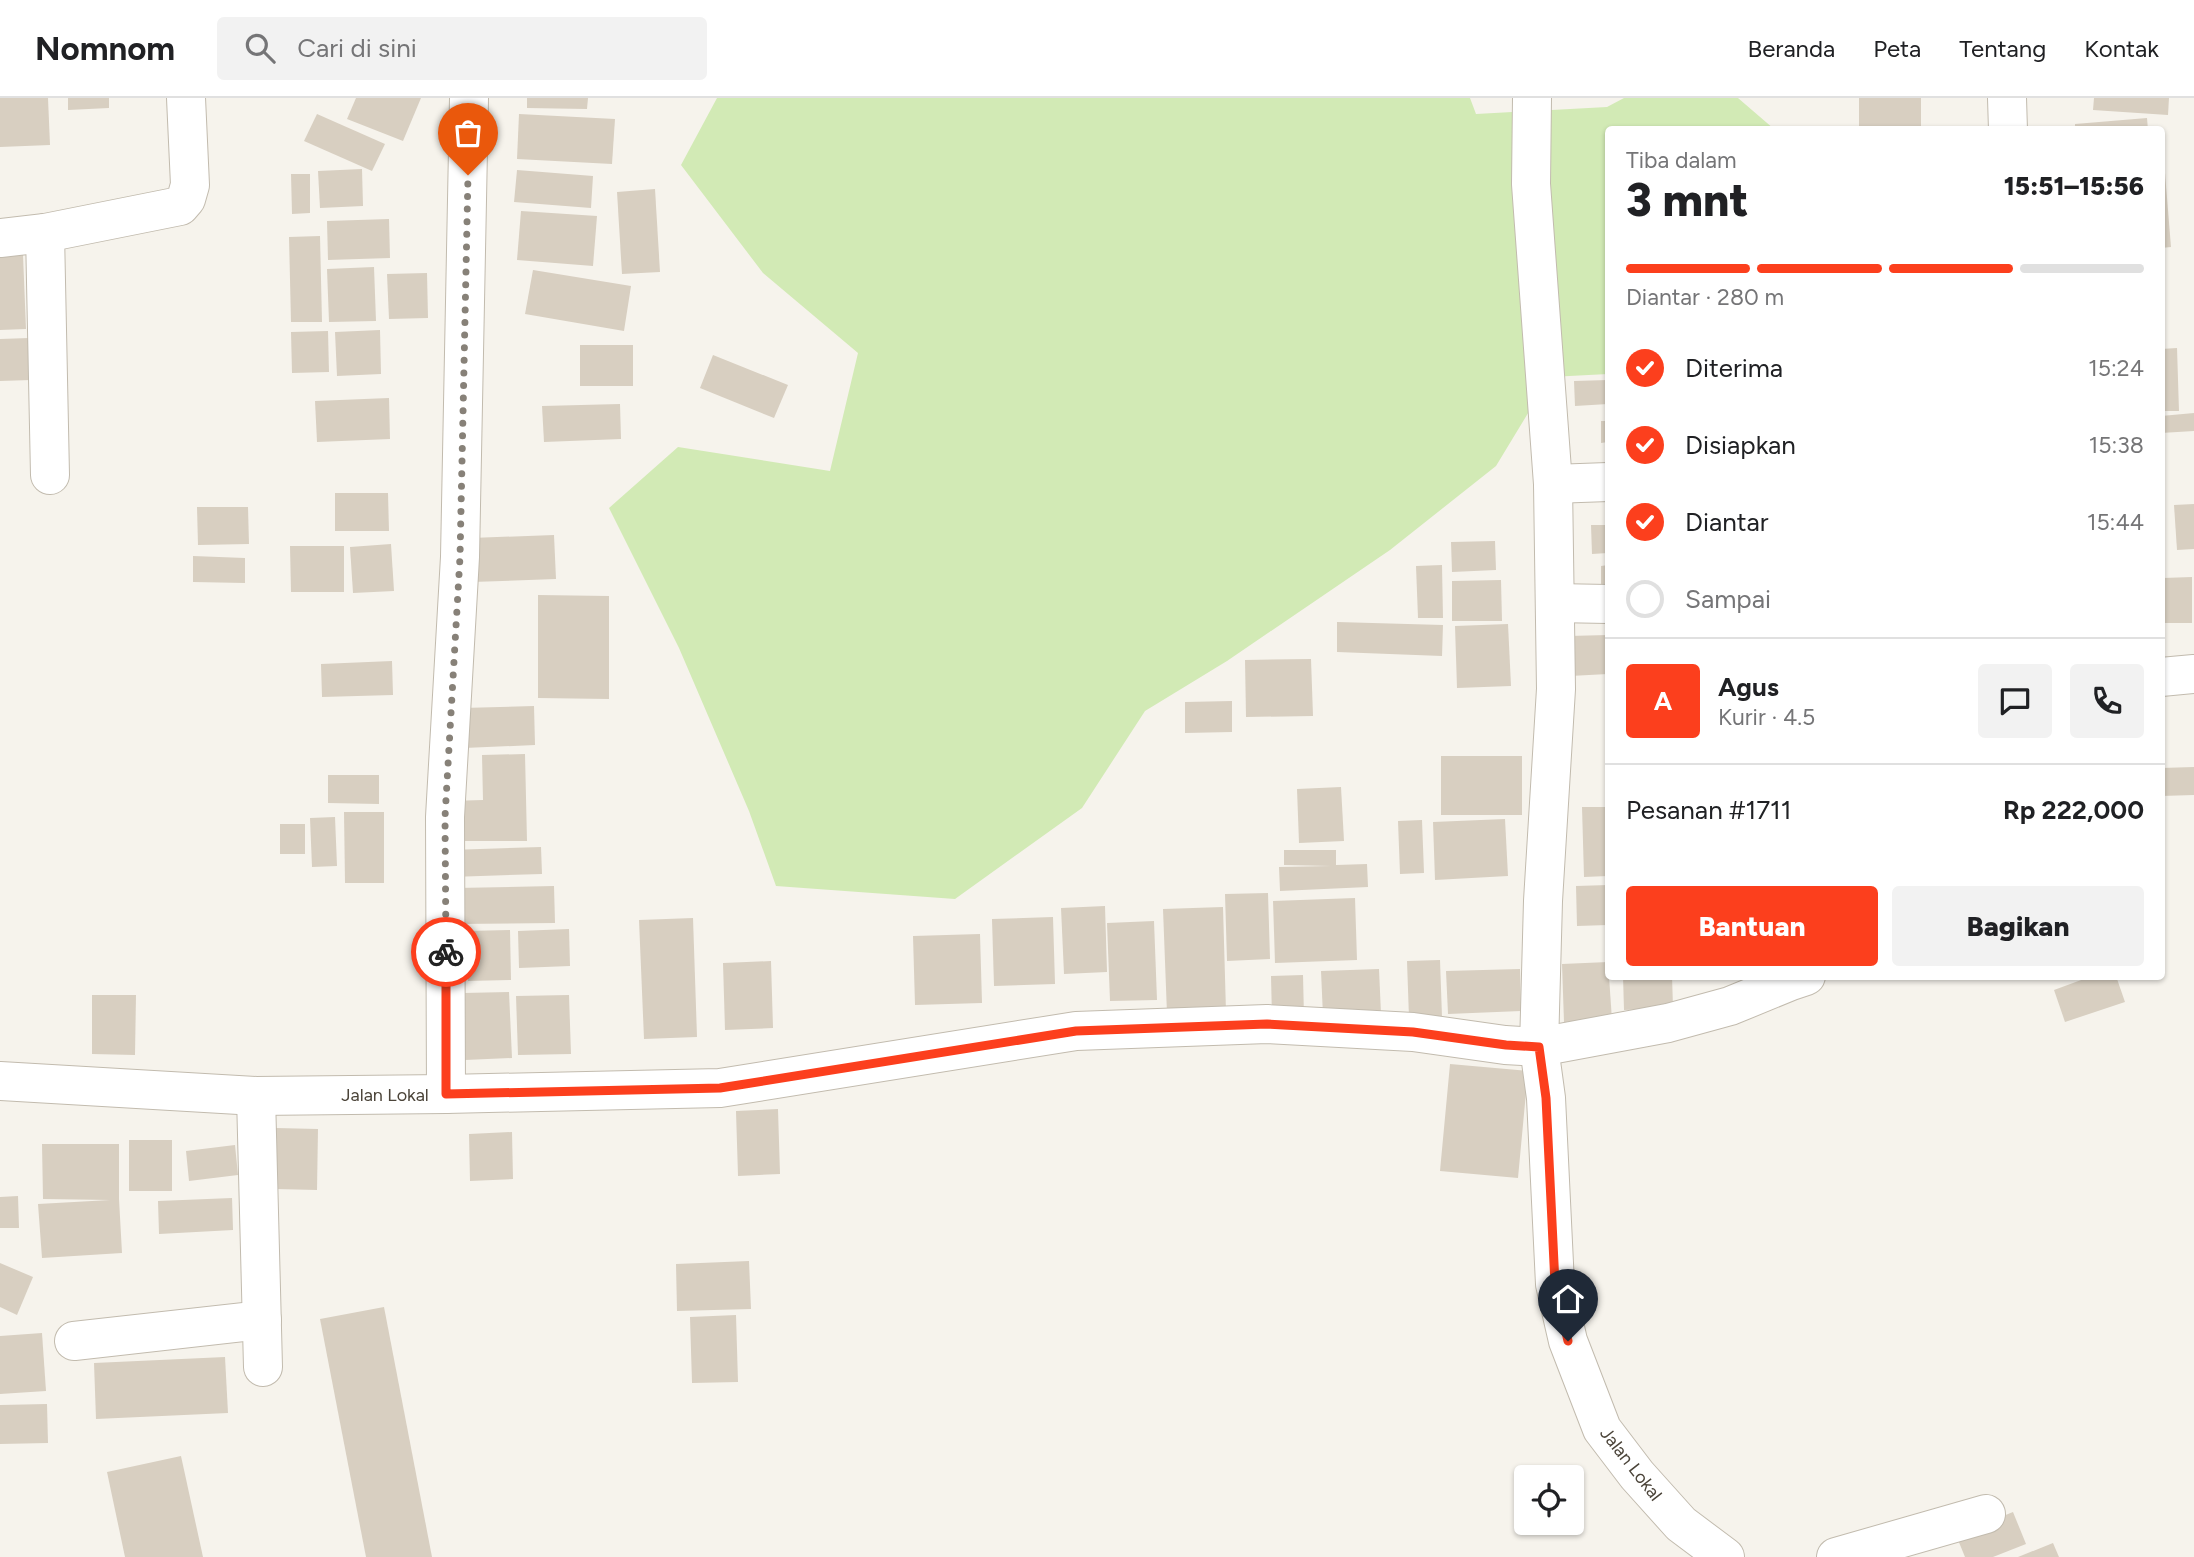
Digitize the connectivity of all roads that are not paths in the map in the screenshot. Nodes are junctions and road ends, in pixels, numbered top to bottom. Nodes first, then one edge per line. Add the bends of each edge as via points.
1 (186, 98) edge
2 (469, 98) edge
3 (1532, 98) edge
4 (2007, 98) edge
5 (2008, 126) edge
6 (45, 233) junction
7 (0, 238) edge
8 (50, 475) dead end
9 (1605, 482) edge
10 (1553, 484) junction
11 (1555, 603) junction
12 (1605, 604) edge
13 (2194, 674) edge
14 (2165, 677) edge
15 (1794, 980) edge
16 (1539, 1047) junction
17 (0, 1081) edge
18 (446, 1094) junction
19 (256, 1096) junction
20 (262, 1320) junction
21 (74, 1341) dead end
22 (262, 1367) dead end
23 (1986, 1514) dead end
24 (1725, 1557) edge
25 (1836, 1557) edge

1 - 6 street via 190,186 180,206
2 - 18 street via 460,557 445,817
3 - 10 street via 1531,184
4 - 5 street
6 - 7 street
6 - 8 street
9 - 10 street
10 - 11 street
11 - 12 street
11 - 16 street via 1556,689
13 - 14 street
15 - 16 street via 1730,1006 1668,1023
16 - 18 street, Jalan Lokal via 1413,1032 1267,1024 1076,1031 720,1088
16 - 24 street, Jalan Lokal via 1546,1098 1555,1284 1568,1341 1602,1429 1681,1524
17 - 19 street, Jalan Lokal
18 - 19 street, Jalan Lokal
19 - 20 street
20 - 21 street
20 - 22 street
23 - 25 street

